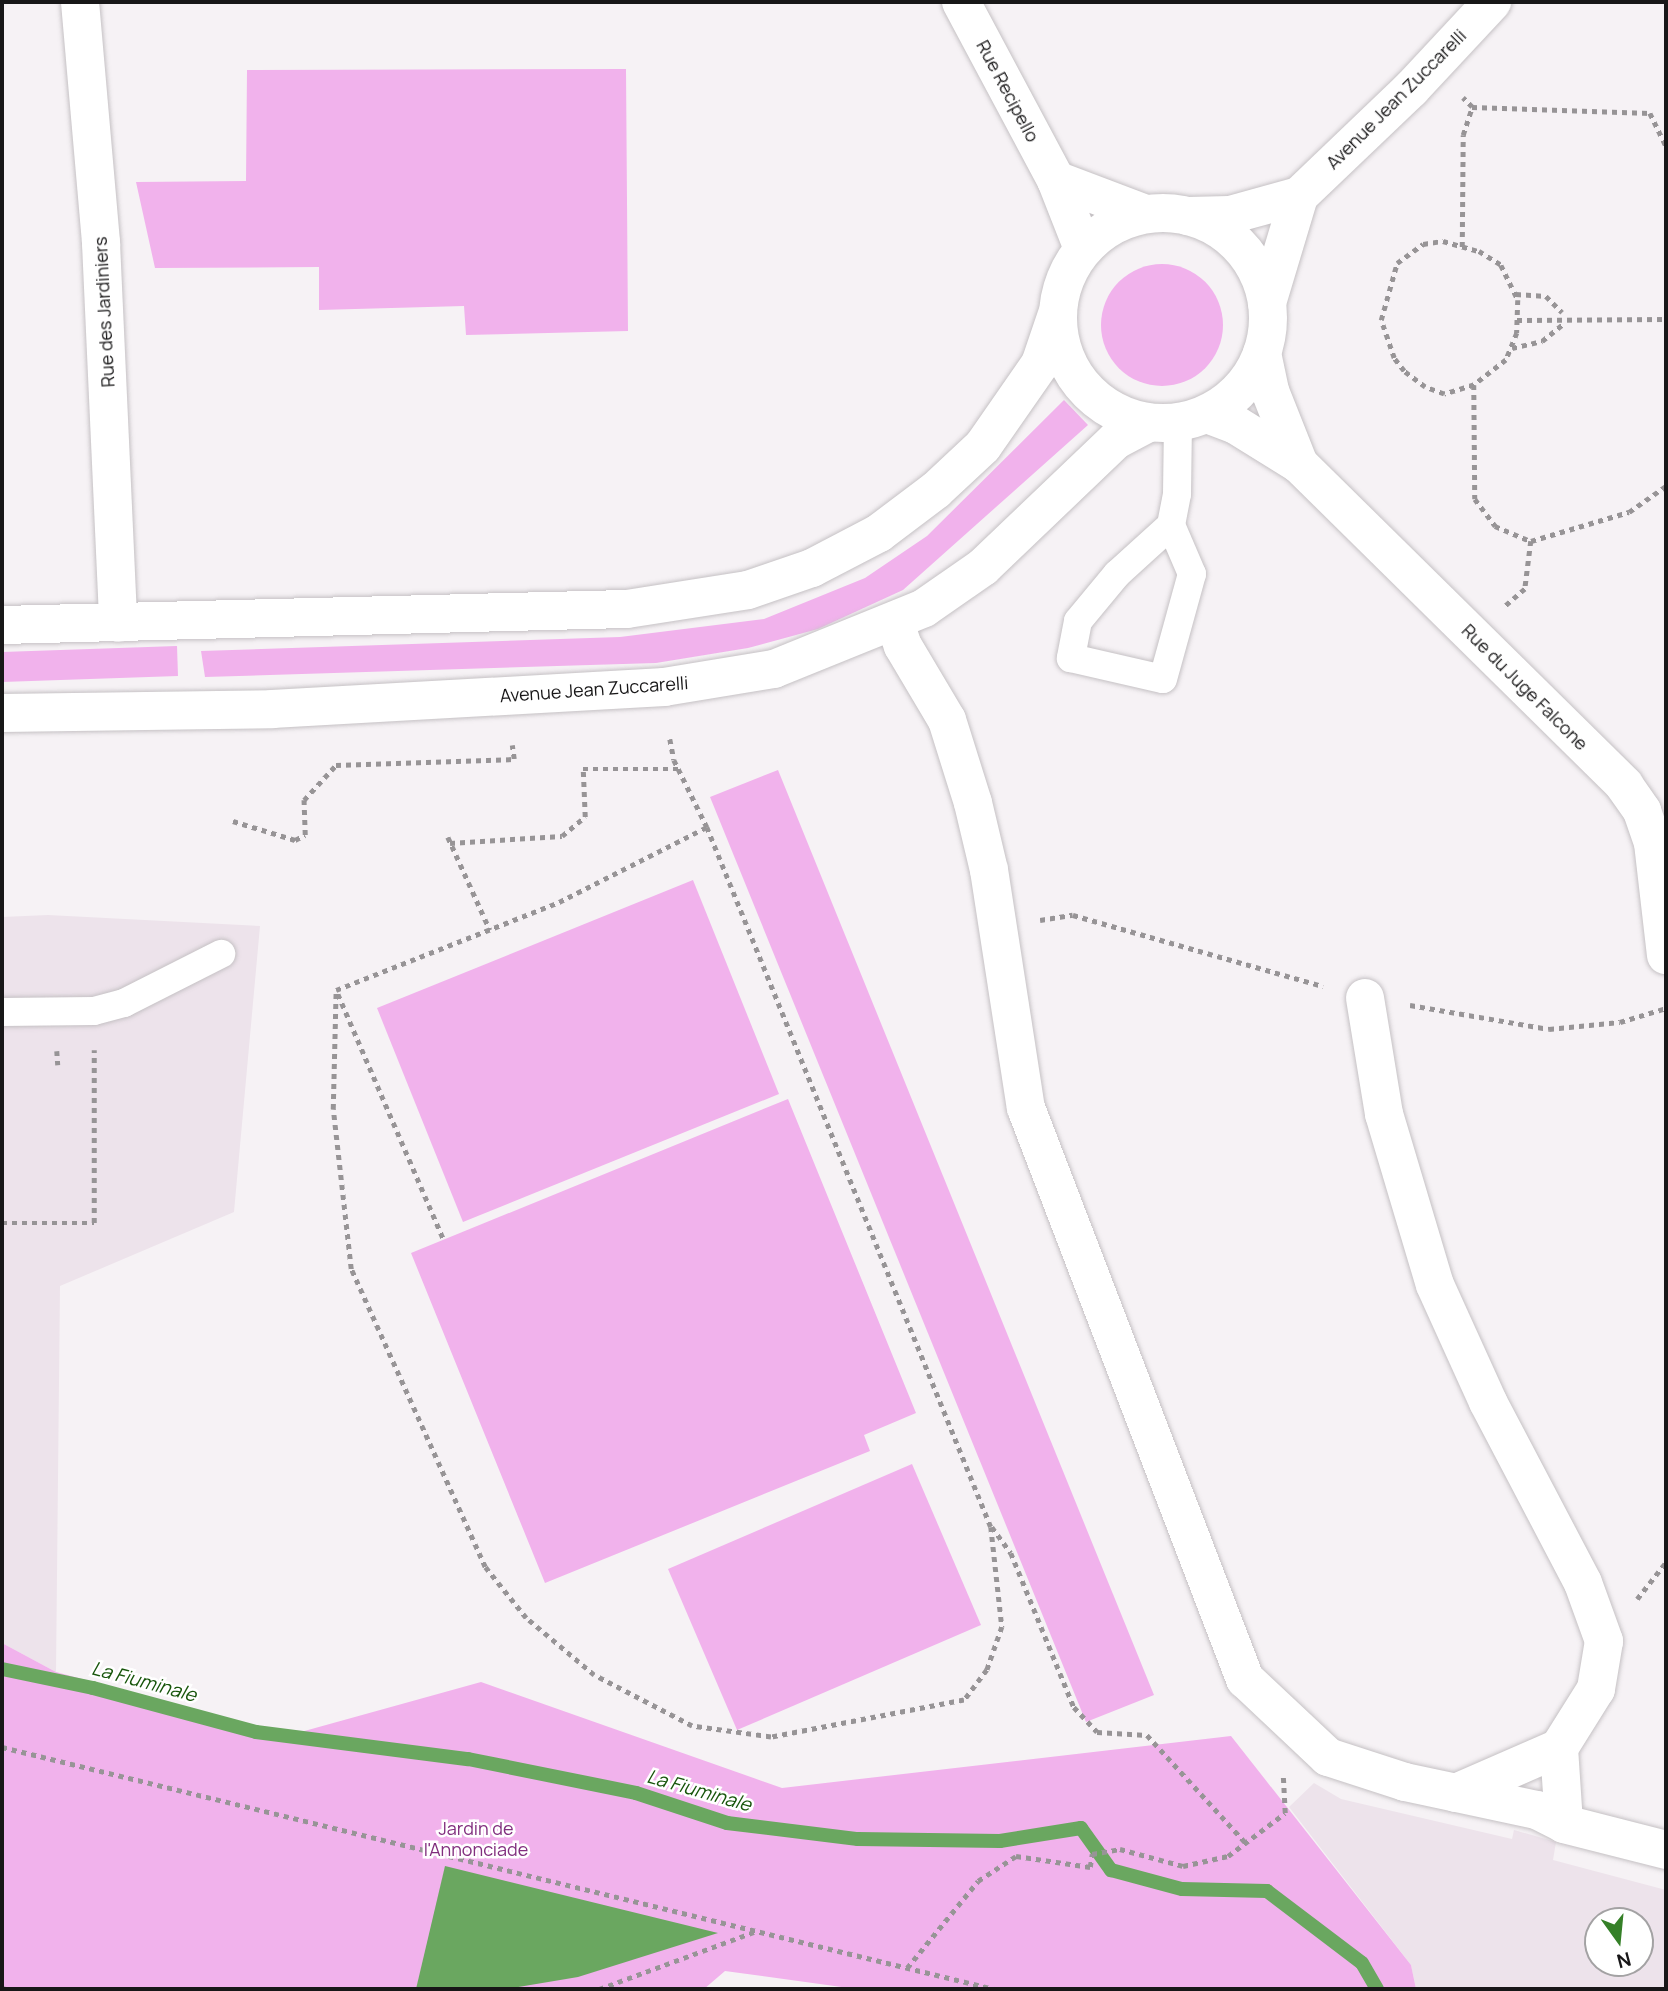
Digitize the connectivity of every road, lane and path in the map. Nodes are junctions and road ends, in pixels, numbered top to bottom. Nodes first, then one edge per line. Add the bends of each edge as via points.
1 (80, 2) edge
2 (961, 2) edge
3 (1492, 2) edge
4 (1432, 67) junction
5 (1472, 107) junction
6 (1666, 146) edge
7 (1056, 180) junction
8 (1299, 196) junction
9 (1146, 214) junction
10 (1186, 216) junction
11 (1462, 247) junction
12 (1083, 249) junction
13 (1515, 293) junction
14 (1267, 303) junction
15 (1562, 312) dead end
16 (1057, 314) junction
17 (1666, 318) edge
18 (1517, 320) junction
19 (1563, 324) dead end
20 (1511, 348) junction
21 (1262, 353) junction
22 (1474, 385) junction
23 (1178, 420) junction
24 (1299, 464) junction
25 (1666, 486) edge
26 (1171, 526) junction
27 (1531, 541) junction
28 (118, 622) junction
29 (895, 622) junction
30 (2, 625) edge
31 (1472, 635) junction
32 (2, 713) edge
33 (670, 739) dead end
34 (512, 745) dead end
35 (679, 769) junction
36 (233, 821) dead end
37 (707, 827) junction
38 (448, 837) dead end
39 (450, 843) junction
40 (490, 930) junction
41 (221, 954) dead end
42 (1666, 955) edge
43 (336, 990) junction
44 (1365, 998) dead end
45 (94, 1011) junction
46 (2, 1012) edge
47 (2, 1223) edge
48 (444, 1240) dead end
49 (991, 1527) junction
50 (1280, 1711) junction
51 (2, 1747) edge
52 (1559, 1748) junction
53 (1457, 1793) junction
54 (1564, 1824) junction
55 (1245, 1842) junction
56 (1666, 1850) edge
57 (754, 1932) junction
58 (906, 1968) junction
59 (599, 1989) edge
60 (995, 1989) edge

1 - 28 street, Rue des Jardiniers via 101,243
2 - 7 street, Rue Recipello
3 - 4 street, Avenue Jean Zuccarelli
4 - 5 path
4 - 8 street, Avenue Jean Zuccarelli
5 - 6 path via 1650,113
5 - 11 path via 1463,135
7 - 9 street
7 - 12 street, Rue Recipello
8 - 10 street, Avenue Jean Zuccarelli via 1230,215
8 - 14 street, Avenue Jean Zuccarelli
9 - 10 street
9 - 12 street via 1112,226
10 - 14 street via 1215,227 1240,247 1258,273
11 - 13 path via 1501,265
11 - 22 path via 1443,241 1423,244 1397,263 1381,320 1394,358 1425,387 1444,394
12 - 16 street via 1065,278
13 - 15 path via 1546,296
13 - 18 path
14 - 21 street
16 - 23 street via 1060,345 1072,374 1101,403
16 - 28 street via 1040,364 983,446 936,490 879,533 812,568 748,590 627,609
17 - 18 path
18 - 20 path
19 - 20 path via 1542,341
20 - 22 path via 1506,360
21 - 23 street via 1250,378 1231,399
21 - 24 street, Rue du Juge Falcone via 1270,391
22 - 27 path via 1475,499 1495,526
23 - 24 street, Rue du Juge Falcone via 1236,425
23 - 26 lane
23 - 29 street, Avenue Jean Zuccarelli via 1116,440 983,567
24 - 31 street, Rue du Juge Falcone
25 - 27 path via 1629,512
26 - 26 lane via 1117,574 1078,621 1071,658 1163,679 1192,574
27 - 31 path via 1525,589
28 - 30 street
29 - 32 street, Avenue Jean Zuccarelli via 774,669 664,687 272,709
29 - 50 street via 903,646 947,720 973,803 989,870 1026,1108 1245,1679
31 - 42 street, Rue du Juge Falcone via 1624,785 1642,811 1653,843
33 - 35 path
34 - 36 path via 514,759 336,765 304,800 305,835 295,840
35 - 37 path
35 - 39 path via 583,769 585,817 562,836
37 - 40 path via 559,902
37 - 49 path
38 - 39 path
39 - 40 path
40 - 43 path
41 - 45 lane via 124,1003
43 - 48 path
43 - 49 path via 332,1108 351,1269 485,1567 526,1618 594,1675 692,1726 771,1737 964,1700 987,1670 1002,1627
44 - 52 street via 1384,1114 1434,1285 1488,1402 1583,1583 1604,1641 1596,1689
45 - 46 lane
45 - 47 path via 94,1223
49 - 55 path via 1011,1553 1074,1707 1097,1732 1147,1735
50 - 53 street via 1328,1757
50 - 55 path via 1285,1813
51 - 57 path
52 - 53 street
52 - 54 street
53 - 54 street via 1537,1810
54 - 56 street
55 - 58 path via 1228,1856 1183,1866 1120,1849 1092,1854 1090,1867 1016,1856 978,1881
57 - 58 path
57 - 59 path
58 - 60 path

